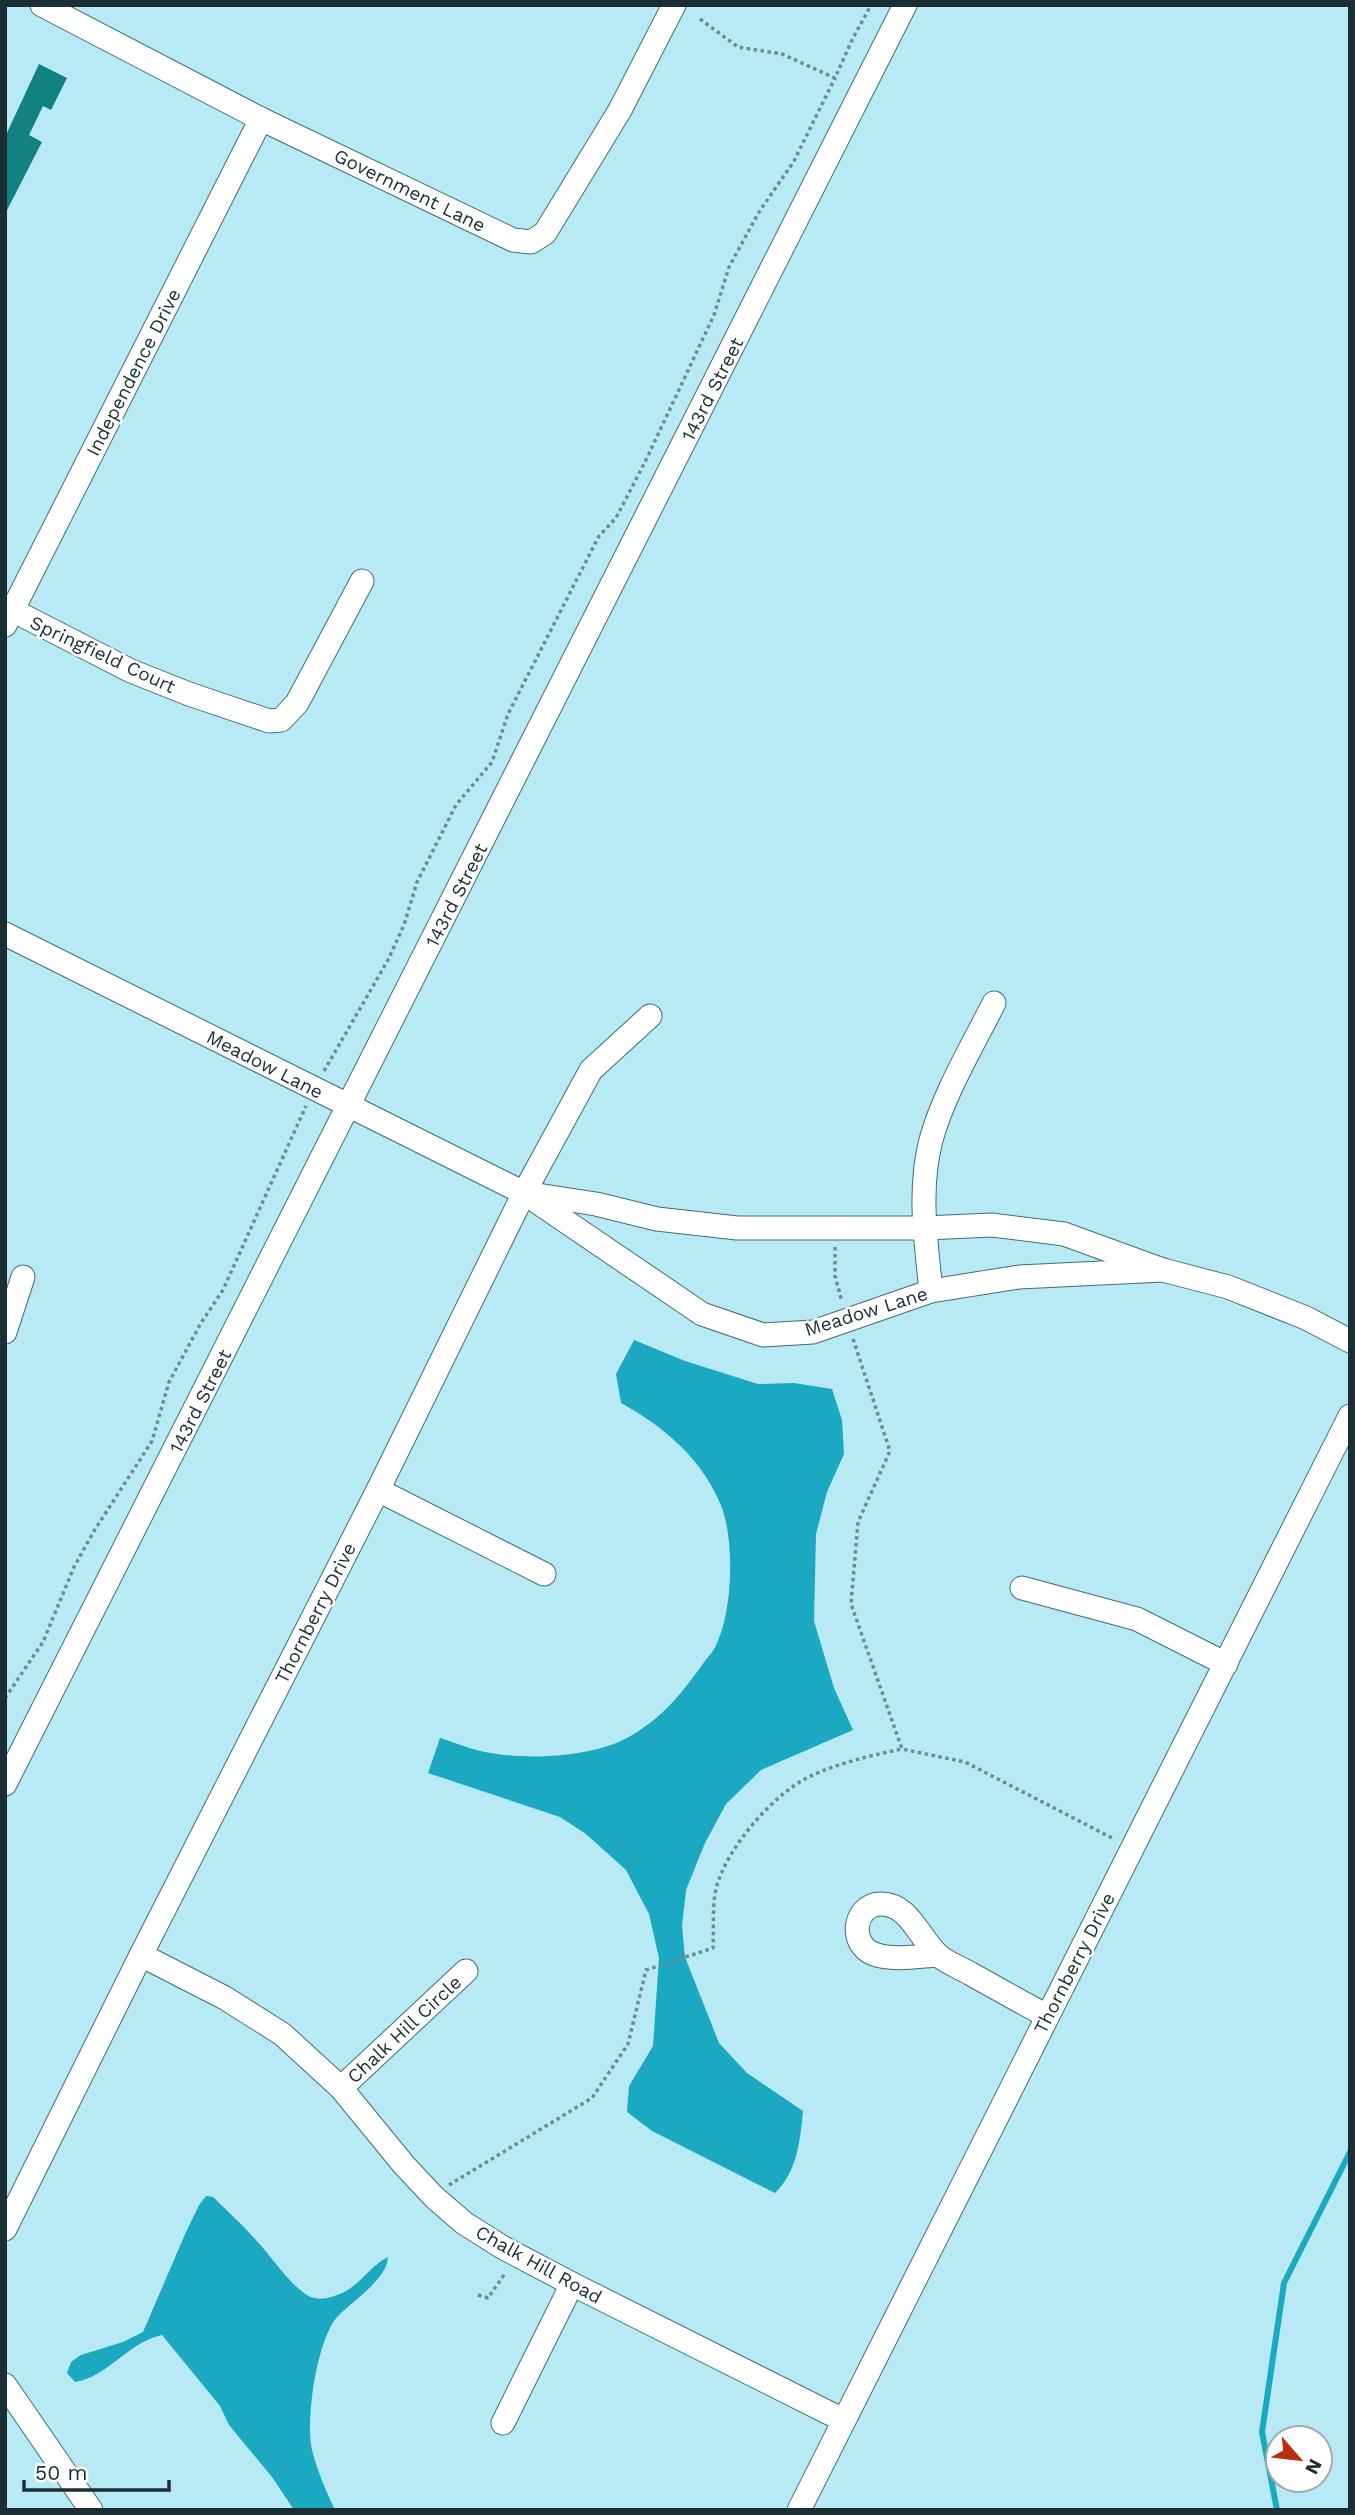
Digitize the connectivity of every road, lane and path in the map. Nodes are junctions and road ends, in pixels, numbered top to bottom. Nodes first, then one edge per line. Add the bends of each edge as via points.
1 (42, 5) edge
2 (674, 5) edge
3 (871, 5) edge
4 (905, 5) edge
5 (700, 19) dead end
6 (835, 78) junction
7 (261, 119) junction
8 (362, 581) dead end
9 (8, 618) edge
10 (5, 934) edge
11 (994, 1003) dead end
12 (650, 1016) dead end
13 (315, 1088) junction
14 (349, 1106) junction
15 (524, 1193) junction
16 (835, 1227) junction
17 (925, 1228) junction
18 (1163, 1270) junction
19 (23, 1277) dead end
20 (931, 1291) junction
21 (846, 1321) junction
22 (5, 1332) edge
23 (1350, 1341) edge
24 (1350, 1416) edge
25 (378, 1490) junction
26 (544, 1574) dead end
27 (1022, 1588) dead end
28 (1226, 1664) junction
29 (5, 1698) edge
30 (902, 1749) junction
31 (5, 1784) edge
32 (1132, 1849) junction
33 (141, 1955) junction
34 (939, 1955) dead end
35 (466, 1970) dead end
36 (1046, 2016) junction
37 (341, 2088) junction
38 (432, 2195) junction
39 (5, 2229) edge
40 (506, 2272) dead end
41 (572, 2284) junction
42 (478, 2295) dead end
43 (5, 2385) edge
44 (843, 2420) junction
45 (503, 2423) dead end
46 (91, 2510) edge
47 (799, 2510) edge

1 - 7 street, Government Lane
2 - 7 street, Government Lane via 620,110 545,233 531,242 513,240
3 - 6 path
4 - 14 street, 143rd Street
5 - 6 path via 738,47 782,54
6 - 13 path via 794,161 729,267 714,315 646,460 616,518 599,536 509,715 492,762 456,805 417,882 388,960
7 - 9 street, Independence Drive
8 - 9 street, Springfield Court via 297,703 281,720 269,721 189,694
10 - 13 street, Meadow Lane
11 - 17 street via 931,1141 925,1176
12 - 15 street, Thornberry Drive via 591,1070
13 - 14 street, Meadow Lane
13 - 29 path via 223,1290 169,1381 152,1441 94,1531 43,1642
14 - 15 street, Meadow Lane
14 - 31 street, 143rd Street
15 - 16 street, Meadow Lane via 670,1221 737,1228
15 - 21 street, Meadow Lane via 702,1314 763,1335 813,1332
15 - 25 street, Thornberry Drive
16 - 17 street, Meadow Lane
16 - 21 path via 835,1276
17 - 18 street, Meadow Lane via 992,1225 1064,1234
17 - 20 street
18 - 20 street, Meadow Lane via 1019,1277
18 - 23 street, Meadow Lane via 1228,1287
19 - 22 street
20 - 21 street, Meadow Lane
21 - 30 path via 890,1451 858,1521 851,1604
24 - 28 street, Thornberry Drive
25 - 26 street
25 - 33 street, Thornberry Drive
27 - 28 street via 1137,1619
28 - 32 street, Thornberry Drive
30 - 32 path via 965,1762
30 - 38 path via 812,1774 779,1797 739,1838 716,1888 713,1948 646,1970 628,2044 592,2098
32 - 36 street, Thornberry Drive
33 - 37 street, Chalk Hill Road via 225,1998 282,2034
33 - 39 street, Thornberry Drive
34 - 36 street
35 - 37 street, Chalk Hill Circle
36 - 44 street, Thornberry Drive
37 - 38 street, Chalk Hill Road
38 - 41 street, Chalk Hill Road via 464,2223
40 - 42 path via 488,2298
41 - 44 street, Chalk Hill Road
41 - 45 street
43 - 46 street
44 - 47 street, Thornberry Drive

